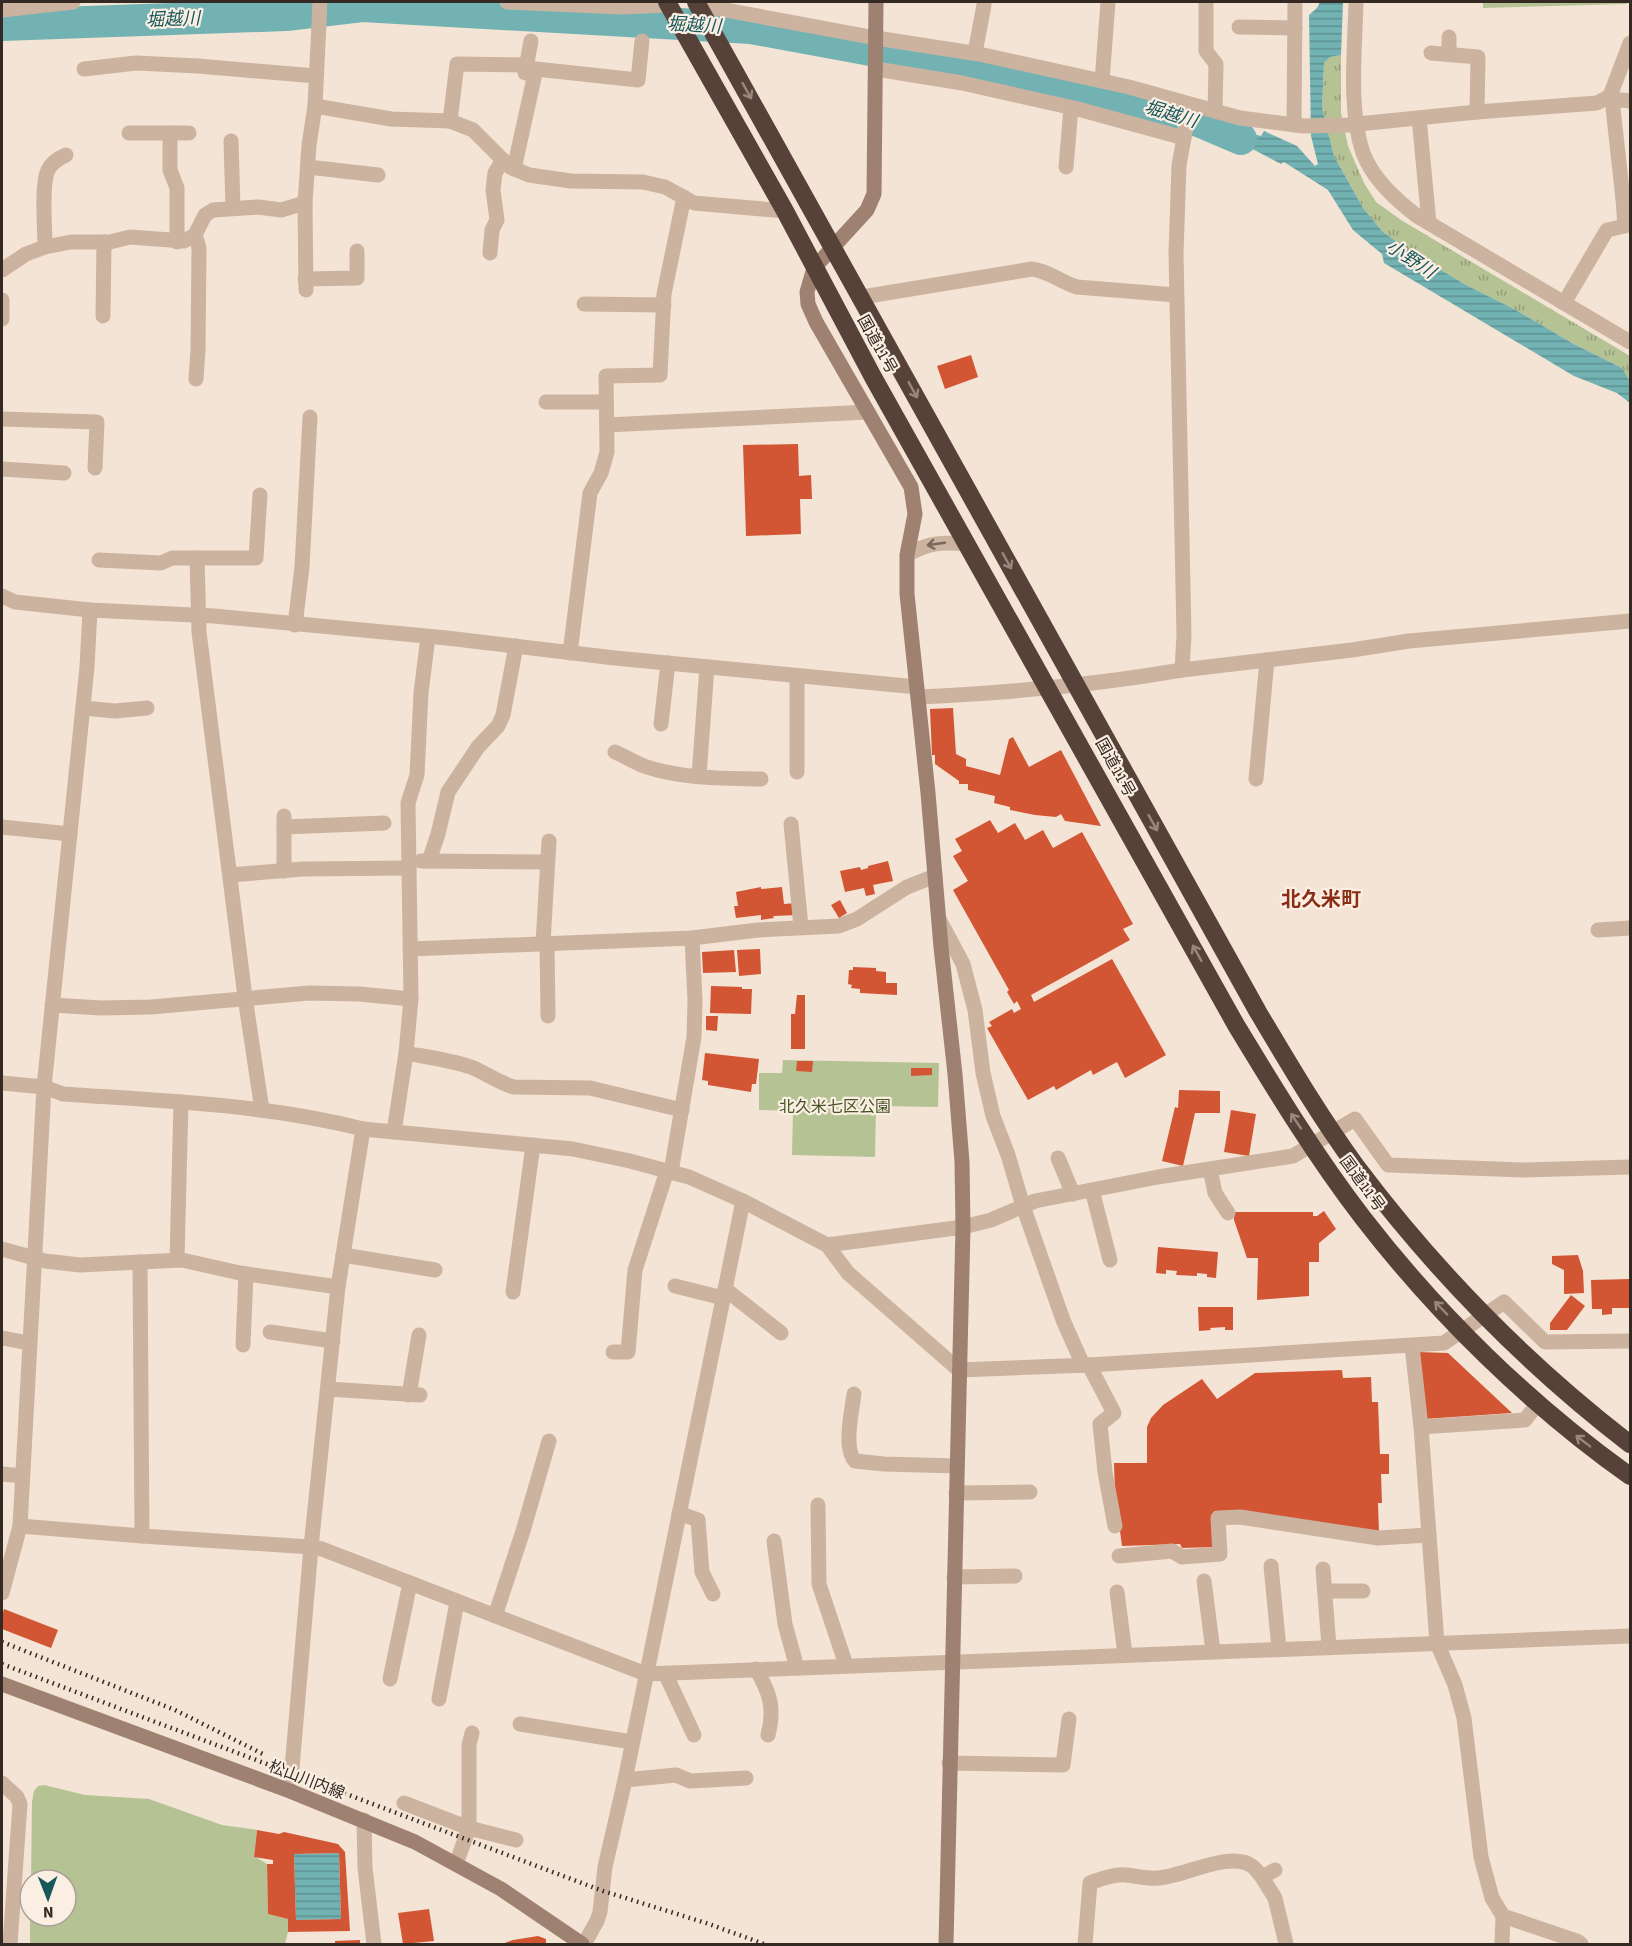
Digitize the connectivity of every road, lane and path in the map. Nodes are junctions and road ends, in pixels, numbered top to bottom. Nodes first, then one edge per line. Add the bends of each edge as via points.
1 (73, 2) edge
2 (320, 2) edge
3 (507, 2) edge
4 (876, 2) edge
5 (1108, 2) edge
6 (1206, 2) edge
7 (1295, 2) edge
8 (1356, 2) edge
9 (984, 5) dead end
10 (669, 6) edge
11 (699, 6) edge
12 (2, 10) edge
13 (1239, 27) dead end
14 (1295, 28) junction
15 (1449, 37) dead end
16 (876, 38) junction
17 (531, 41) dead end
18 (642, 41) dead end
19 (1630, 43) edge
20 (975, 53) junction
21 (1431, 53) dead end
22 (1449, 54) junction
23 (526, 65) junction
24 (84, 69) dead end
25 (876, 69) junction
26 (316, 76) junction
27 (522, 81) dead end
28 (1102, 81) junction
29 (1611, 98) junction
30 (1630, 101) edge
31 (315, 106) junction
32 (1190, 107) junction
33 (1071, 108) junction
34 (1215, 111) junction
35 (1478, 112) junction
36 (1419, 118) junction
37 (450, 121) junction
38 (1299, 125) junction
39 (1352, 125) junction
40 (129, 133) dead end
41 (170, 133) junction
42 (189, 133) dead end
43 (1184, 136) junction
44 (231, 141) dead end
45 (66, 155) dead end
46 (508, 164) junction
47 (308, 167) junction
48 (1066, 167) dead end
49 (378, 175) dead end
50 (684, 197) junction
51 (1627, 198) edge
52 (305, 203) junction
53 (233, 208) junction
54 (785, 211) junction
55 (1429, 223) junction
56 (1628, 229) edge
57 (195, 235) junction
58 (104, 242) junction
59 (177, 242) junction
60 (45, 247) junction
61 (833, 247) junction
62 (357, 251) dead end
63 (490, 253) dead end
64 (814, 268) junction
65 (2, 270) edge
66 (1176, 295) junction
67 (862, 297) junction
68 (2, 300) edge
69 (1564, 303) junction
70 (584, 304) dead end
71 (664, 305) junction
72 (103, 316) dead end
73 (2, 319) edge
74 (1630, 342) edge
75 (196, 379) dead end
76 (546, 402) dead end
77 (606, 402) junction
78 (868, 412) junction
79 (310, 417) dead end
80 (2, 419) edge
81 (607, 425) junction
82 (95, 468) dead end
83 (2, 469) edge
84 (64, 473) dead end
85 (260, 495) dead end
86 (968, 543) junction
87 (907, 555) junction
88 (197, 558) junction
89 (99, 560) dead end
90 (2, 596) edge
91 (90, 610) junction
92 (198, 615) junction
93 (1630, 621) edge
94 (295, 625) junction
95 (428, 637) junction
96 (516, 646) junction
97 (570, 652) junction
98 (1267, 660) junction
99 (668, 663) junction
100 (707, 667) junction
101 (1182, 670) junction
102 (797, 676) junction
103 (1076, 684) junction
104 (1049, 689) junction
105 (918, 692) junction
106 (83, 708) junction
107 (147, 708) dead end
108 (661, 724) dead end
109 (615, 752) dead end
110 (797, 772) dead end
111 (699, 776) junction
112 (761, 778) dead end
113 (1256, 779) dead end
114 (384, 823) dead end
115 (791, 824) dead end
116 (2, 827) edge
117 (70, 834) junction
118 (549, 841) dead end
119 (429, 861) junction
120 (547, 862) junction
121 (409, 864) junction
122 (284, 871) junction
123 (230, 875) junction
124 (935, 876) junction
125 (939, 919) junction
126 (801, 927) junction
127 (1630, 928) edge
128 (1598, 930) dead end
129 (692, 938) junction
130 (545, 943) junction
131 (410, 949) junction
132 (245, 997) junction
133 (411, 999) junction
134 (52, 1005) junction
135 (548, 1016) dead end
136 (406, 1053) junction
137 (2, 1083) edge
138 (44, 1087) junction
139 (181, 1102) junction
140 (262, 1110) junction
141 (682, 1110) junction
142 (363, 1129) junction
143 (394, 1132) junction
144 (1334, 1134) junction
145 (533, 1145) junction
146 (1312, 1146) junction
147 (1058, 1158) dead end
148 (1630, 1167) edge
149 (1210, 1169) junction
150 (669, 1172) junction
151 (1092, 1190) junction
152 (1073, 1194) junction
153 (742, 1201) junction
154 (1023, 1206) junction
155 (1228, 1213) dead end
156 (963, 1227) junction
157 (827, 1245) junction
158 (2, 1249) edge
159 (34, 1256) junction
160 (343, 1256) junction
161 (177, 1260) junction
162 (1110, 1260) dead end
163 (140, 1262) junction
164 (435, 1270) dead end
165 (246, 1274) junction
166 (675, 1286) dead end
167 (338, 1287) junction
168 (513, 1292) dead end
169 (724, 1293) junction
170 (1484, 1317) junction
171 (1463, 1331) junction
172 (270, 1332) dead end
173 (780, 1333) dead end
174 (419, 1335) dead end
175 (2, 1338) edge
176 (333, 1341) junction
177 (1630, 1341) edge
178 (29, 1343) junction
179 (243, 1345) dead end
180 (1412, 1346) junction
181 (613, 1352) dead end
182 (1086, 1365) junction
183 (959, 1370) junction
184 (328, 1389) junction
185 (854, 1394) dead end
186 (1538, 1403) junction
187 (1421, 1426) junction
188 (549, 1442) dead end
189 (1630, 1444) edge
190 (957, 1466) junction
191 (2, 1474) edge
192 (22, 1476) junction
193 (1630, 1476) edge
194 (1030, 1492) dead end
195 (956, 1493) junction
196 (818, 1505) dead end
197 (679, 1513) junction
198 (20, 1526) junction
199 (1115, 1526) dead end
200 (1428, 1535) junction
201 (142, 1536) junction
202 (774, 1541) dead end
203 (311, 1547) junction
204 (1119, 1556) dead end
205 (1270, 1566) dead end
206 (1323, 1569) dead end
207 (1015, 1576) dead end
208 (954, 1577) junction
209 (1204, 1581) dead end
210 (410, 1583) junction
211 (1363, 1590) dead end
212 (1117, 1592) dead end
213 (1325, 1592) junction
214 (2, 1593) edge
215 (714, 1594) dead end
216 (458, 1602) junction
217 (495, 1616) junction
218 (1630, 1636) edge
219 (1437, 1643) junction
220 (1329, 1647) junction
221 (1279, 1649) junction
222 (1213, 1651) junction
223 (1125, 1654) junction
224 (951, 1661) junction
225 (846, 1665) junction
226 (797, 1668) junction
227 (756, 1669) junction
228 (665, 1673) junction
229 (646, 1674) junction
230 (390, 1679) dead end
231 (2, 1684) edge
232 (439, 1699) dead end
233 (1069, 1719) dead end
234 (520, 1724) dead end
235 (472, 1733) dead end
236 (694, 1735) dead end
237 (768, 1736) dead end
238 (632, 1742) junction
239 (950, 1763) junction
240 (746, 1778) dead end
241 (625, 1780) junction
242 (2, 1782) edge
243 (290, 1791) junction
244 (404, 1803) dead end
245 (364, 1820) junction
246 (469, 1828) junction
247 (516, 1840) dead end
248 (456, 1863) junction
249 (1503, 1916) junction
250 (10, 1944) edge
251 (374, 1944) edge
252 (583, 1944) edge
253 (946, 1944) edge
254 (1085, 1944) edge
255 (1286, 1944) edge
256 (1500, 1944) edge
257 (1581, 1944) edge

1 - 12 street
2 - 26 street
3 - 10 street
4 - 16 street
5 - 28 street
6 - 34 street via 1206,51 1216,64
7 - 14 street
8 - 39 street
9 - 20 street
10 - 54 highway, 国道11号
11 - 16 street
11 -> 61 highway, 国道11号
13 - 14 street
14 - 38 street
15 - 22 street
16 - 20 street
16 - 25 street
17 - 23 street
18 - 46 street via 638,80 536,69
19 - 29 street
20 - 28 street
21 - 22 street
22 - 35 street via 1478,57
23 - 27 street
23 - 37 street via 457,63
24 - 26 street via 136,63 198,73
25 - 33 street via 962,83
25 - 61 street via 874,194 867,210
26 - 31 street
28 - 32 street
29 - 30 street
29 - 35 street via 1597,103
29 - 51 street
31 - 37 street via 391,119
31 - 47 street
32 - 34 street
32 - 43 street
33 - 43 street
33 - 48 street
34 - 38 street
35 - 36 street
36 - 39 street
36 - 55 street
37 - 46 street via 473,130
38 - 39 street
39 - 55 street via 1379,180 1395,199
40 - 41 street
41 - 42 street
41 - 59 street via 170,170 177,188
43 - 66 street via 1179,165
44 - 53 street
45 - 60 street via 48,169 45,180
46 - 50 street via 528,175 571,181 643,182
46 - 63 street via 495,173 497,220
47 - 49 street
47 - 52 street
50 - 54 street via 694,203
50 - 71 street
51 - 56 street
52 - 53 street via 281,210
52 - 62 street via 306,284 357,278
53 - 57 street via 205,215
54 - 64 highway, 国道11号
55 - 69 street
56 - 69 street via 1607,230
57 - 59 street
57 - 75 street via 199,248
58 - 59 street via 130,237
58 - 60 street
58 - 72 street
60 - 65 street
61 - 64 street
61 - 67 highway, 国道11号
64 - 78 street via 808,304
64 - 86 highway, 国道11号
66 - 67 street via 1077,287 1044,270 1032,269
66 - 101 street
67 -> 103 highway, 国道11号
68 - 73 street
69 - 74 street
70 - 71 street
71 - 77 street via 660,375 606,376
76 - 77 street
77 - 81 street
78 - 81 street
78 - 87 street via 911,487 915,514
79 - 94 street
80 - 82 street via 97,422
81 - 97 street via 607,452 591,493
83 - 84 street
85 - 88 street via 256,558
86 -> 87 street via 923,545
86 - 104 highway, 国道11号
87 - 105 street via 907,594
88 - 89 street via 172,558 161,563
88 - 92 street
90 - 91 street via 15,602
91 - 92 street
91 - 106 street
92 - 94 street
92 - 123 street
93 - 98 street via 1409,641
94 - 95 street
95 - 96 street
95 - 121 street via 417,775 408,803
96 - 97 street
96 - 119 street via 498,726 478,747 448,792
97 - 99 street
98 - 101 street
98 - 113 street
99 - 100 street
99 - 108 street
100 - 102 street
100 - 111 street
101 - 103 street
102 - 105 street
102 - 110 street
103 - 104 street
103 -> 144 highway, 国道11号 via 1258,1012
104 - 105 street via 995,694
146 -> 104 highway, 国道11号 via 1236,1025
105 - 124 street
106 - 107 street
106 - 117 street
109 - 111 street via 645,766
111 - 112 street
114 - 122 street via 284,821
115 - 126 street
116 - 117 street
117 - 134 street
118 - 120 street
119 - 120 street
119 - 121 street
120 - 130 street
121 - 122 street
121 - 131 street
122 - 123 street
123 - 132 street
124 - 125 street
124 - 126 street via 907,887 848,923
125 - 154 street via 963,964 975,1010 990,1105
125 - 156 street via 962,1162
126 - 129 street
127 - 128 street
129 - 130 street
129 - 141 street via 693,1037
130 - 131 street
130 - 135 street
131 - 133 street
132 - 133 street via 309,993
132 - 134 street via 151,1007
132 - 140 street
133 - 136 street
134 - 138 street
136 - 141 street via 468,1066 514,1087 590,1088
136 - 143 street
137 - 138 street
138 - 139 street via 63,1094
138 - 159 street
139 - 140 street
139 - 161 street
140 - 142 street
141 - 150 street
142 - 143 street
142 - 160 street
143 - 145 street
144 - 146 street
144 - 148 street via 1355,1119 1388,1165 1523,1170
144 - 170 highway, 国道11号 via 1419,1245
145 - 150 street via 573,1149
145 - 168 street
146 - 149 street via 1293,1156
171 -> 146 highway, 国道11号 via 1396,1259
147 - 152 street
149 - 151 street
149 - 155 street via 1215,1192
150 - 153 street
150 - 181 street via 628,1268 628,1352
151 - 152 street
151 - 162 street
152 - 154 street
153 - 157 street
153 - 169 street
154 - 156 street
154 - 182 street via 1063,1320
156 - 157 street
156 - 183 street
157 - 183 street via 848,1273
158 - 159 street
159 - 163 street via 80,1265
159 - 178 street
160 - 164 street
160 - 167 street
161 - 163 street
161 - 165 street
163 - 201 street
165 - 167 street
165 - 179 street
166 - 169 street
167 - 176 street
169 - 173 street
169 - 197 street
170 - 171 street
170 - 177 street via 1504,1302 1545,1342
170 - 189 highway, 国道11号
171 - 180 street via 1444,1343
171 - 186 highway, 国道11号
172 - 176 street
174 - 184 street via 415,1395
175 - 178 street
176 - 184 street
178 - 192 street
180 - 182 street
180 - 187 street
182 - 183 street
182 - 199 street via 1114,1413 1100,1424
183 - 190 street
184 - 203 street
185 - 190 street via 849,1455 855,1461
186 - 187 street via 1525,1420
193 -> 186 highway, 国道11号
187 - 200 street
188 - 217 street
190 - 195 street
191 - 192 street
192 - 198 street
194 - 195 street
195 - 208 street
196 - 225 street via 819,1584
197 - 215 street via 698,1520 702,1572
197 - 229 street
198 - 201 street
198 - 214 street
200 - 204 street via 1377,1538 1240,1517 1218,1518 1220,1554 1182,1557 1172,1551
200 - 219 street
201 - 203 street
202 - 226 street via 785,1624
203 - 210 street
203 - 243 street
205 - 221 street
206 - 213 street
207 - 208 street
208 - 224 street
209 - 222 street
210 - 216 street
210 - 230 street
211 - 213 street
212 - 223 street
213 - 220 street
216 - 217 street
216 - 232 street
217 - 229 street
218 - 219 street
219 - 220 street
219 - 249 street via 1464,1718 1480,1857 1492,1898
220 - 221 street
221 - 222 street
222 - 223 street
223 - 224 street
224 - 225 street
224 - 239 street
225 - 226 street
226 - 227 street
227 - 228 street
227 - 237 street via 771,1703
228 - 229 street
228 - 236 street
229 - 238 street
231 - 243 street, 松山川内線
233 - 239 street via 1063,1765
234 - 238 street
235 - 246 street
238 - 241 street
239 - 253 street
240 - 241 street via 690,1781 676,1774
241 - 252 street via 605,1867 600,1912
242 - 250 street via 20,1804
243 - 245 street, 松山川内線
244 - 246 street
245 - 248 street, 松山川内線
245 - 251 street
246 - 247 street
246 - 248 street
248 - 252 street, 松山川内線
249 - 256 street
249 - 257 street
254 - 255 street via 1090,1883 1124,1875 1158,1878 1211,1863 1237,1862 1268,1873

